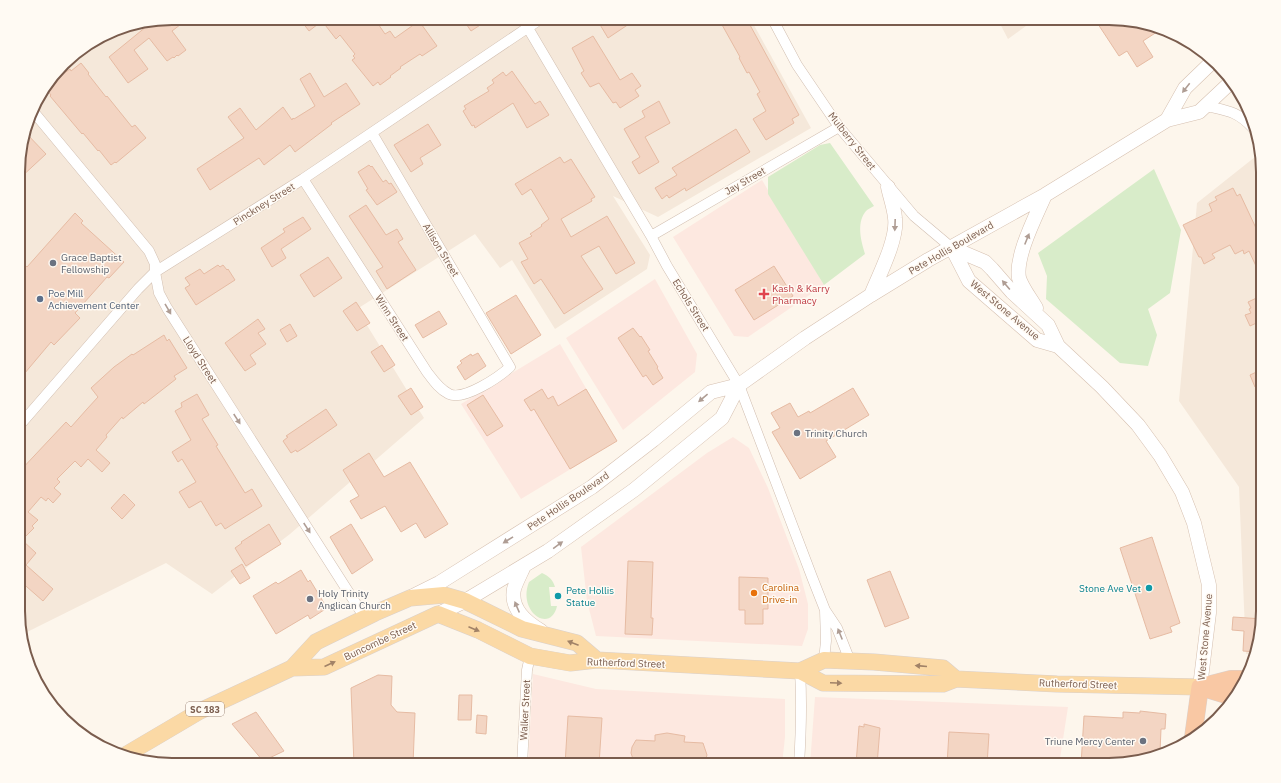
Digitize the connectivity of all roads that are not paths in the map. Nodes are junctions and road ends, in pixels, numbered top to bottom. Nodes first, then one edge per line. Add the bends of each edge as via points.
1 (526, 25) edge
2 (532, 25) edge
3 (776, 25) edge
4 (528, 28) junction
5 (1209, 64) edge
6 (1228, 85) edge
7 (1206, 106) junction
8 (36, 115) edge
9 (1167, 120) junction
10 (1248, 122) edge
11 (839, 127) junction
12 (372, 133) junction
13 (304, 179) junction
14 (888, 187) junction
15 (1045, 195) junction
16 (651, 236) junction
17 (952, 248) junction
18 (155, 272) junction
19 (871, 295) junction
20 (1048, 325) junction
21 (1058, 346) junction
22 (510, 367) joint
23 (739, 385) junction
24 (25, 419) edge
25 (524, 566) junction
26 (410, 598) junction
27 (465, 601) junction
28 (825, 610) junction
29 (438, 614) junction
30 (364, 618) junction
31 (544, 634) junction
32 (530, 656) junction
33 (597, 660) junction
34 (824, 660) junction
35 (850, 661) junction
36 (292, 668) junction
37 (800, 670) junction
38 (956, 679) junction
39 (1239, 679) edge
40 (1200, 687) junction
41 (1229, 696) edge
42 (1194, 731) edge
43 (131, 752) edge
44 (522, 758) edge
45 (799, 758) edge

1 - 4 street, Echols Street
2 - 4 street, Pinckney Street
3 - 11 street, Mulberry Street via 797,65
4 - 12 street, Pinckney Street
4 - 16 street, Echols Street
5 -> 9 main road, Pete Hollis Boulevard / SC 183 via 1185,88
6 - 7 main road, Pete Hollis Boulevard / SC 183
7 - 9 main road, Pete Hollis Boulevard / SC 183 via 1199,112
7 - 10 street via 1235,114
8 - 18 street, Lloyd Street via 150,251
9 - 15 main road, Pete Hollis Boulevard / SC 183
11 - 14 street, Mulberry Street
11 - 16 street, Jay Street
12 - 13 street, Pinckney Street
12 - 22 street, Allison Street
13 - 18 street, Pinckney Street
13 - 22 street, Winn Street via 439,387 450,394 467,392 490,382
14 - 17 street, Mulberry Street via 914,216
14 -> 19 main road via 895,217 895,230
15 - 17 main road, Pete Hollis Boulevard / SC 183
20 -> 15 main road via 1028,296 1020,278 1024,244
16 - 23 street, Echols Street
17 - 19 main road, Pete Hollis Boulevard / SC 183
20 -> 17 main road, West Stone Avenue via 984,262
17 - 21 main road, West Stone Avenue via 969,282 1037,340
18 - 24 street, Pinckney Street
18 -> 30 street, Lloyd Street via 166,308
19 - 23 main road, Pete Hollis Boulevard / SC 183
20 - 21 main road, West Stone Avenue
21 - 40 main road, West Stone Avenue via 1138,425 1182,492 1194,523 1209,584 1209,613
25 -> 23 main road, Pete Hollis Boulevard / SC 183 via 548,552 634,490 722,418
23 -> 26 main road, Pete Hollis Boulevard / SC 183 via 710,392 592,487 439,583
23 - 28 street, Echols Street
25 - 27 main road, Pete Hollis Boulevard / SC 183
31 -> 25 main road via 526,622 516,608 514,590
26 - 27 main road via 444,595
26 - 30 main road, Buncombe Street / SC 183
27 - 29 main road, Buncombe Street / SC 183
27 - 31 main road via 522,629
28 - 34 street, Echols Street
35 -> 28 street, Echols Street via 837,628
29 -> 32 main road, Rutherford Street via 478,630
36 -> 29 main road, Buncombe Street / SC 183 via 324,667
30 - 36 main road, Buncombe Street / SC 183 via 316,642
33 -> 31 main road via 577,643
32 - 33 main road, Rutherford Street via 570,663
32 - 44 street, Walker Street
33 - 37 main road, Rutherford Street
34 - 35 main road, Rutherford Street
34 - 37 main road, Rutherford Street
38 -> 35 main road, Rutherford Street via 943,668
36 - 43 main road, Buncombe Street / SC 183 via 200,712
37 -> 38 main road, Rutherford Street via 823,683 943,684
37 - 45 street via 802,700
38 - 40 main road, Rutherford Street
39 - 40 highway, Rutherford Street
40 - 41 highway, Rutherford Street
40 - 42 highway, West Stone Avenue

